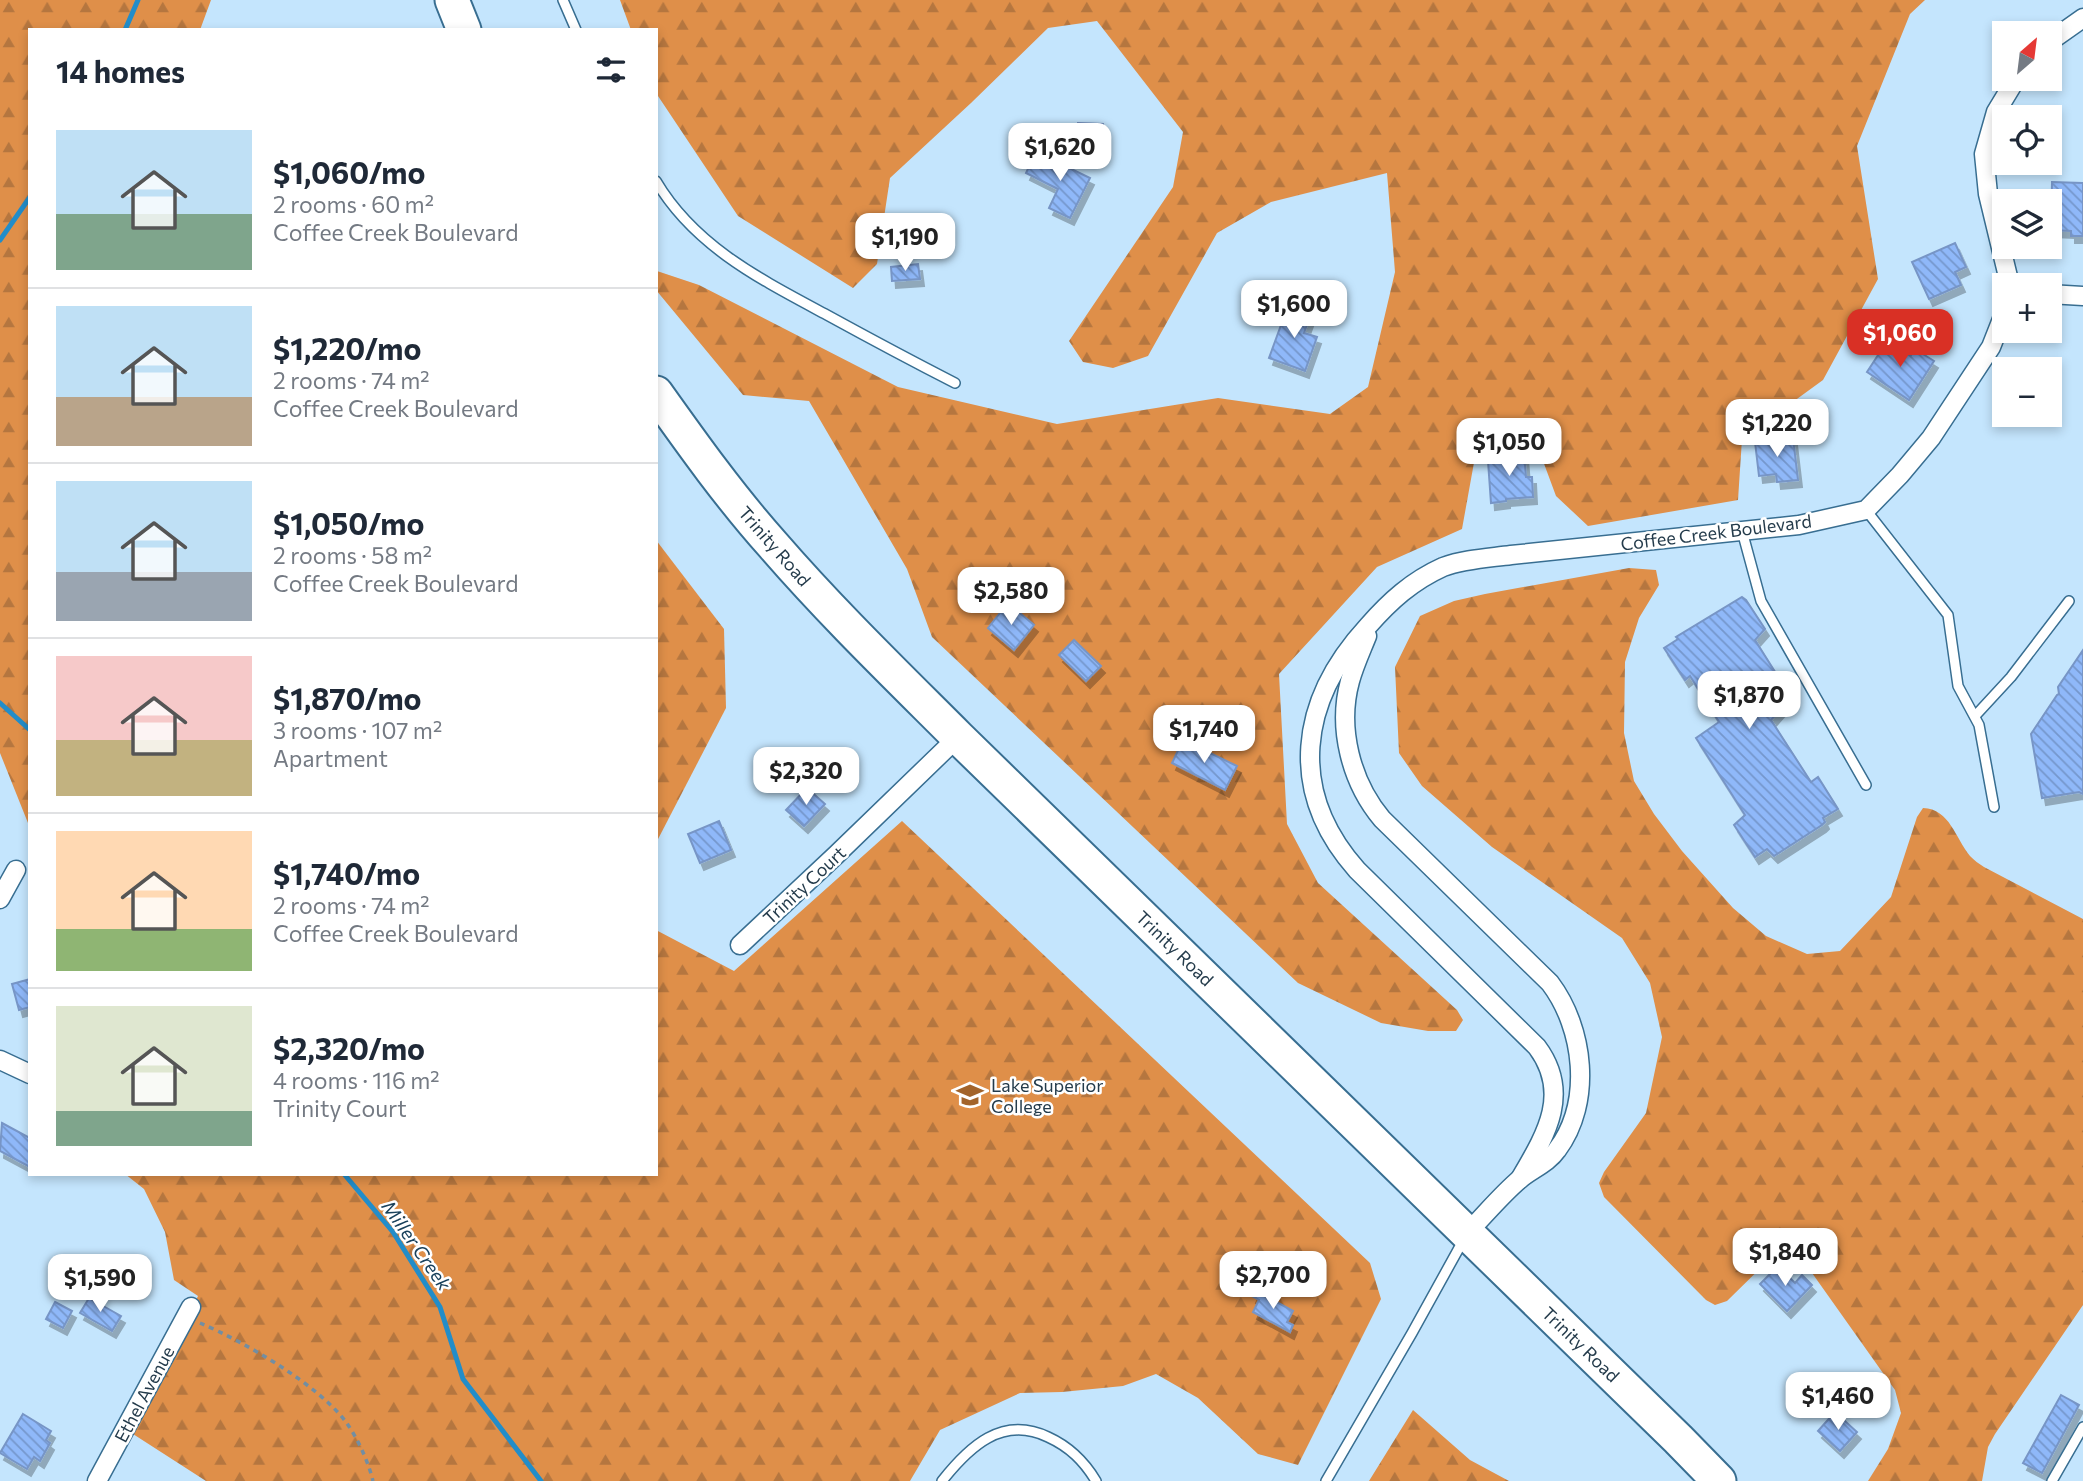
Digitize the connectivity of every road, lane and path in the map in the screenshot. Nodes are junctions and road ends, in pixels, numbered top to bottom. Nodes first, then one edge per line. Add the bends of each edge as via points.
1 (452, 0) edge
2 (563, 0) edge
3 (2083, 18) edge
4 (463, 28) edge
5 (575, 28) edge
6 (2062, 33) edge
7 (2008, 91) edge
8 (658, 184) edge
9 (2007, 273) edge
10 (2062, 295) edge
11 (2083, 296) edge
12 (1992, 343) edge
13 (954, 383) dead end
14 (658, 396) edge
15 (1866, 510) junction
16 (1742, 531) junction
17 (2069, 600) dead end
18 (1381, 611) junction
19 (1975, 716) junction
20 (958, 737) junction
21 (1866, 785) dead end
22 (1994, 807) dead end
23 (16, 870) dead end
24 (0, 899) edge
25 (740, 945) dead end
26 (0, 1060) edge
27 (28, 1073) edge
28 (1520, 1179) junction
29 (1467, 1233) junction
30 (188, 1312) joint
31 (2083, 1427) edge
32 (97, 1481) edge
33 (373, 1481) edge
34 (942, 1481) edge
35 (1096, 1481) edge
36 (1326, 1481) edge
37 (1719, 1481) edge
38 (2052, 1481) edge

1 - 4 highway
2 - 5 lane
3 - 6 street
7 - 9 street via 1996,112 1984,154 1988,194
8 - 13 lane via 681,217 735,263
10 - 11 street
12 - 15 street via 1931,438
14 - 20 highway, Trinity Road via 771,544
15 - 16 street, Coffee Creek Boulevard via 1799,525
15 - 19 lane via 1948,615 1958,686
16 - 18 street, Coffee Creek Boulevard via 1469,560 1415,582
16 - 21 lane via 1761,601
17 - 19 lane
18 - 28 street, Coffee Creek Boulevard via 1354,667 1346,706 1345,734 1361,788 1382,819 1550,983 1576,1034 1579,1087 1569,1130 1556,1152
18 - 28 street, Coffee Creek Boulevard via 1342,658 1321,698 1314,719 1310,775 1322,819 1343,854 1543,1056 1553,1081 1553,1109
19 - 22 lane
20 - 25 street, Trinity Court
20 - 29 highway, Trinity Road
23 - 24 street
26 - 27 street
28 - 29 street, Coffee Creek Boulevard
29 - 36 lane
29 - 37 highway, Trinity Road
30 - 32 street, Ethel Avenue
30 - 33 path via 310,1387 346,1422
31 - 38 lane
34 - 35 lane via 981,1441 1021,1429 1067,1447

